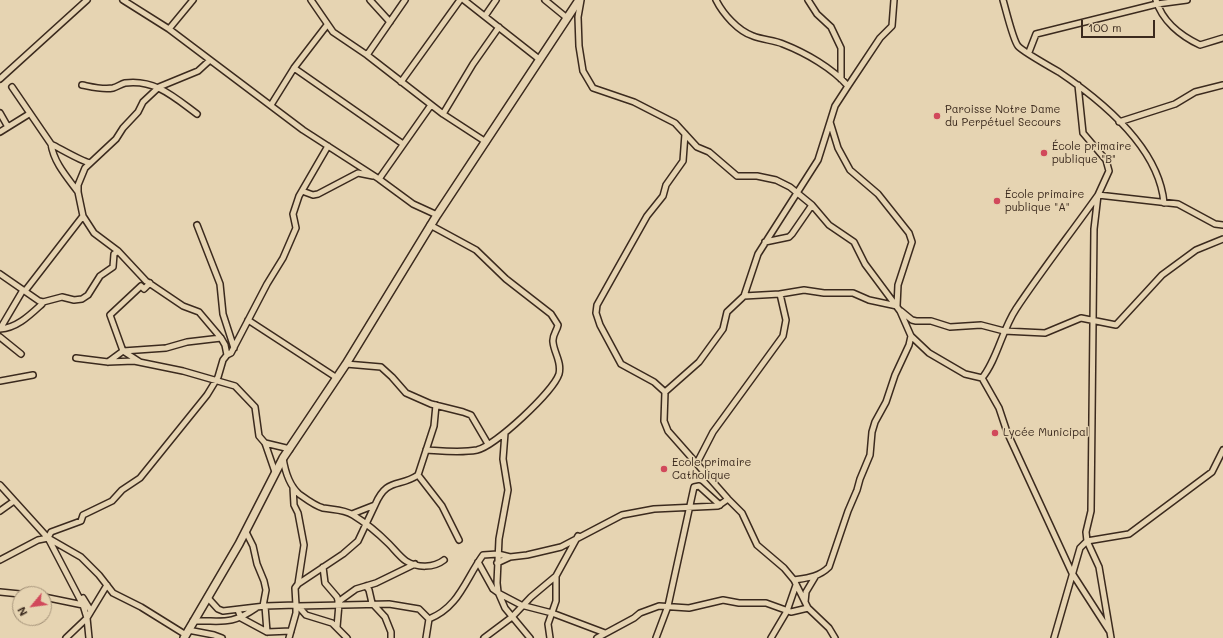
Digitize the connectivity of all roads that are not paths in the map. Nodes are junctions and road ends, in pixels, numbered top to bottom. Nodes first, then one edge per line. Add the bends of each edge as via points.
1 (87, 0) edge
2 (122, 0) edge
3 (194, 0) edge
4 (311, 0) edge
5 (370, 0) edge
6 (405, 0) edge
7 (460, 0) edge
8 (464, 0) edge
9 (496, 0) edge
10 (545, 0) edge
11 (580, 0) edge
12 (716, 0) edge
13 (808, 0) edge
14 (894, 0) edge
15 (1003, 0) edge
16 (1187, 0) edge
17 (1157, 2) edge
18 (485, 16) junction
19 (567, 18) junction
20 (390, 22) junction
21 (327, 24) junction
22 (499, 27) junction
23 (169, 29) junction
24 (1223, 38) edge
25 (1029, 52) junction
26 (367, 55) junction
27 (539, 59) junction
28 (210, 60) junction
29 (294, 68) junction
30 (0, 79) edge
31 (841, 79) junction
32 (401, 82) junction
33 (82, 85) dead end
34 (1078, 85) junction
35 (1223, 85) edge
36 (848, 86) junction
37 (159, 87) junction
38 (12, 88) dead end
39 (271, 105) junction
40 (431, 105) junction
41 (0, 113) edge
42 (29, 114) junction
43 (197, 114) dead end
44 (443, 114) junction
45 (830, 122) junction
46 (1119, 122) junction
47 (8, 127) junction
48 (0, 132) edge
49 (685, 134) junction
50 (486, 142) junction
51 (51, 144) junction
52 (403, 144) junction
53 (328, 146) junction
54 (90, 163) junction
55 (378, 178) junction
56 (302, 191) junction
57 (78, 192) junction
58 (796, 193) junction
59 (1098, 194) junction
60 (1164, 203) junction
61 (812, 205) junction
62 (437, 215) junction
63 (83, 216) junction
64 (197, 225) dead end
65 (430, 225) junction
66 (1223, 225) edge
67 (1223, 239) edge
68 (765, 242) junction
69 (118, 251) junction
70 (0, 274) edge
71 (150, 283) junction
72 (24, 290) junction
73 (780, 294) junction
74 (744, 296) junction
75 (42, 304) dead end
76 (897, 306) junction
77 (900, 311) junction
78 (248, 320) junction
79 (1093, 320) junction
80 (0, 329) edge
81 (1004, 331) junction
82 (911, 336) junction
83 (0, 337) edge
84 (221, 338) junction
85 (234, 348) junction
86 (123, 350) junction
87 (21, 354) dead end
88 (227, 355) junction
89 (76, 358) dead end
90 (108, 362) junction
91 (142, 364) junction
92 (346, 364) junction
93 (33, 375) dead end
94 (337, 378) junction
95 (982, 378) junction
96 (217, 380) junction
97 (0, 381) edge
98 (665, 392) junction
99 (436, 405) junction
100 (505, 433) junction
101 (265, 443) junction
102 (488, 444) junction
103 (290, 448) junction
104 (426, 450) junction
105 (1223, 450) edge
106 (283, 458) junction
107 (698, 463) junction
108 (275, 472) junction
109 (418, 475) junction
110 (0, 485) edge
111 (293, 486) junction
112 (728, 499) junction
113 (14, 501) junction
114 (375, 505) junction
115 (720, 505) junction
116 (688, 509) junction
117 (0, 511) edge
118 (352, 514) junction
119 (366, 524) junction
120 (246, 532) junction
121 (578, 536) junction
122 (48, 538) junction
123 (459, 540) dead end
124 (1087, 541) junction
125 (498, 554) junction
126 (510, 557) junction
127 (0, 560) edge
128 (444, 560) dead end
129 (478, 562) junction
130 (497, 563) junction
131 (415, 564) junction
132 (324, 567) junction
133 (1072, 573) junction
134 (556, 576) junction
135 (815, 577) junction
136 (794, 580) junction
137 (298, 584) junction
138 (107, 585) junction
139 (796, 585) junction
140 (366, 586) junction
141 (77, 590) junction
142 (0, 592) edge
143 (498, 592) junction
144 (12, 593) edge
145 (208, 598) junction
146 (52, 599) edge
147 (338, 603) junction
148 (372, 603) junction
149 (805, 603) junction
150 (83, 605) junction
151 (264, 606) junction
152 (297, 606) junction
153 (524, 606) junction
154 (668, 606) junction
155 (257, 607) junction
156 (808, 608) junction
157 (91, 610) junction
158 (238, 610) junction
159 (787, 611) junction
160 (552, 613) junction
161 (87, 618) junction
162 (241, 618) junction
163 (512, 618) junction
164 (429, 619) junction
165 (193, 621) junction
166 (337, 627) junction
167 (291, 631) junction
168 (267, 632) junction
169 (605, 633) junction
170 (186, 634) edge
171 (1111, 636) edge
172 (66, 638) edge
173 (89, 638) edge
174 (222, 638) edge
175 (289, 638) edge
176 (347, 638) edge
177 (391, 638) edge
178 (424, 638) edge
179 (484, 638) edge
180 (530, 638) edge
181 (550, 638) edge
182 (597, 638) edge
183 (656, 638) edge
184 (771, 638) edge
185 (836, 638) edge
186 (1054, 638) edge

1 - 30 street
2 - 23 street
3 - 23 street
4 - 21 street
5 - 20 street
6 - 20 street
7 - 32 street
8 - 18 street
9 - 18 street
10 - 19 street
11 - 19 main road
11 - 49 street via 578,46 583,72 594,88 651,110 675,123
12 - 31 street via 722,10 746,33 800,51
13 - 31 street via 817,14 831,27 841,48
14 - 36 street via 892,26 880,38
15 - 25 street via 1018,46
16 - 17 street
17 - 24 street via 1170,24 1189,40 1200,45
17 - 25 street via 1036,34
18 - 22 street
19 - 27 main road
20 - 26 street
21 - 26 street via 333,32
21 - 29 street
22 - 27 street
22 - 44 street
23 - 28 street
25 - 34 street
26 - 32 street
27 - 50 main road
28 - 37 street via 198,71
28 - 39 street
29 - 39 street
29 - 52 street
31 - 36 street
32 - 40 street
33 - 37 street via 113,88 123,83 142,83
34 - 46 street
34 - 59 street via 1083,133 1106,160 1110,171
35 - 46 street via 1195,92 1175,104
36 - 45 street via 835,106
37 - 43 street
37 - 54 street via 143,102 116,139
38 - 42 street
39 - 53 street
40 - 44 street
40 - 52 street
41 - 47 street
42 - 47 street
42 - 51 street
44 - 50 street
45 - 58 street via 818,160
45 - 76 street via 838,148 850,170 878,194 909,233 912,242 898,285
46 - 60 street via 1150,158 1162,186
47 - 48 street
49 - 58 street via 737,176 758,176 776,180
49 - 98 street via 683,161 666,186 663,196 647,216 597,305 596,313 621,364 654,382
50 - 62 main road
51 - 54 street
51 - 57 street via 52,153 59,166
52 - 55 street
53 - 55 street
53 - 56 street
54 - 57 street via 85,168
55 - 56 street via 358,173 318,194
55 - 62 street via 413,204
56 - 78 street via 294,214 296,228 292,238
57 - 63 street
58 - 61 street
58 - 68 street
59 - 60 street
59 - 79 street via 1094,228
59 - 81 street
60 - 66 street via 1178,204 1215,224
61 - 68 street via 789,237
61 - 76 street via 829,224 854,242 864,264
62 - 65 main road
63 - 69 street via 94,233
63 - 72 street
64 - 85 street via 220,284 223,314
65 - 92 main road
65 - 100 street via 476,250 506,279 556,319 558,328 553,342 560,365 559,374 553,386
67 - 79 street via 1196,250 1162,275 1116,324
68 - 74 street via 758,254
69 - 71 street
69 - 72 street via 114,254 113,268 100,276 82,300 62,297 44,302
70 - 72 street
71 - 84 street via 184,306 199,312
71 - 86 street via 144,289 141,286 110,315
72 - 80 street
73 - 74 street
73 - 76 street via 804,290 853,293 869,300
73 - 107 street via 786,320 783,336 712,432
74 - 98 street via 727,312 723,329 699,362
75 - 80 street via 14,326
76 - 77 street
77 - 81 street via 916,322 931,321 950,327 981,325
77 - 82 street
78 - 85 street
78 - 94 street
79 - 81 street via 1081,318 1045,333
79 - 124 street via 1091,511 1086,532
81 - 95 street
82 - 95 street via 929,353 965,374
82 - 135 street via 886,402 875,422 870,455 833,557 826,570
83 - 87 street
84 - 86 street via 187,342 166,348
84 - 88 street
85 - 88 street
86 - 90 street
86 - 91 street
88 - 96 street
89 - 90 street
90 - 91 street via 134,361
91 - 96 street
92 - 94 main road
92 - 99 street via 381,367 406,393
93 - 97 street
94 - 103 main road
95 - 133 street
96 - 101 street via 235,386 252,402 259,436
96 - 122 street via 140,478 122,490 112,501 84,515 81,521 51,532
98 - 107 street via 664,421 668,431
99 - 102 street via 471,415
99 - 104 street via 434,426
100 - 102 street
100 - 125 street via 503,459 508,490
101 - 103 street
101 - 108 street
102 - 104 street via 479,450
103 - 106 main road
104 - 109 street
105 - 124 street via 1212,472 1129,534
106 - 108 main road
106 - 111 street via 286,473
107 - 112 street
108 - 120 main road
109 - 114 street via 388,486 379,495
109 - 123 street via 442,506
110 - 113 street
111 - 118 street via 298,493 323,508 334,508
111 - 137 street via 294,505 304,545
112 - 115 street
112 - 136 street via 742,512 757,545 778,561
113 - 117 street
113 - 122 street
114 - 118 street
114 - 119 street
115 - 116 street
115 - 116 street via 697,485
116 - 121 street via 654,509 622,515
116 - 154 street via 686,532
118 - 119 street
119 - 131 street via 388,542 405,561
119 - 132 street via 358,541
120 - 145 main road
120 - 151 street via 266,590
121 - 126 street via 561,546
121 - 134 street
122 - 127 street via 38,540
122 - 138 street via 80,557
122 - 141 street
124 - 133 street via 1080,548
124 - 171 street via 1099,567
125 - 126 street
125 - 129 street via 482,555
125 - 130 street
126 - 130 street
128 - 131 street via 438,564 424,566
129 - 143 street via 493,589
129 - 164 street via 452,604
130 - 143 street
131 - 140 street
132 - 137 street
132 - 147 street via 326,583 337,597
133 - 171 street
133 - 186 street
134 - 153 street
134 - 160 street via 556,601
135 - 136 street
135 - 149 street via 806,592
136 - 139 street
137 - 152 street via 295,588
138 - 157 street
138 - 170 street via 113,593 141,606
139 - 149 street
139 - 159 street
140 - 147 street via 356,589
140 - 148 street
141 - 150 street
141 - 157 street
142 - 144 street
143 - 153 street
143 - 163 street
145 - 158 street via 223,611
145 - 165 main road
146 - 150 street
147 - 148 street
147 - 152 street
147 - 166 street
148 - 164 street via 419,609
148 - 177 street via 385,617
149 - 156 street
150 - 161 street
151 - 152 street
151 - 155 street
151 - 168 street
152 - 166 street via 306,615
152 - 167 street
153 - 160 street
153 - 163 street
154 - 159 street via 690,608 724,600 766,603
154 - 169 street via 648,608
154 - 183 street
155 - 158 street
155 - 162 street
156 - 159 street
156 - 185 street
157 - 161 street
158 - 162 street
159 - 184 street
160 - 169 street
160 - 181 street via 548,624
161 - 172 street
161 - 173 street
162 - 165 street via 226,622
162 - 168 street
163 - 179 street
163 - 180 street
164 - 178 street
165 - 170 main road
166 - 176 street
167 - 168 street
167 - 175 street
169 - 182 street
170 - 174 street via 214,635

